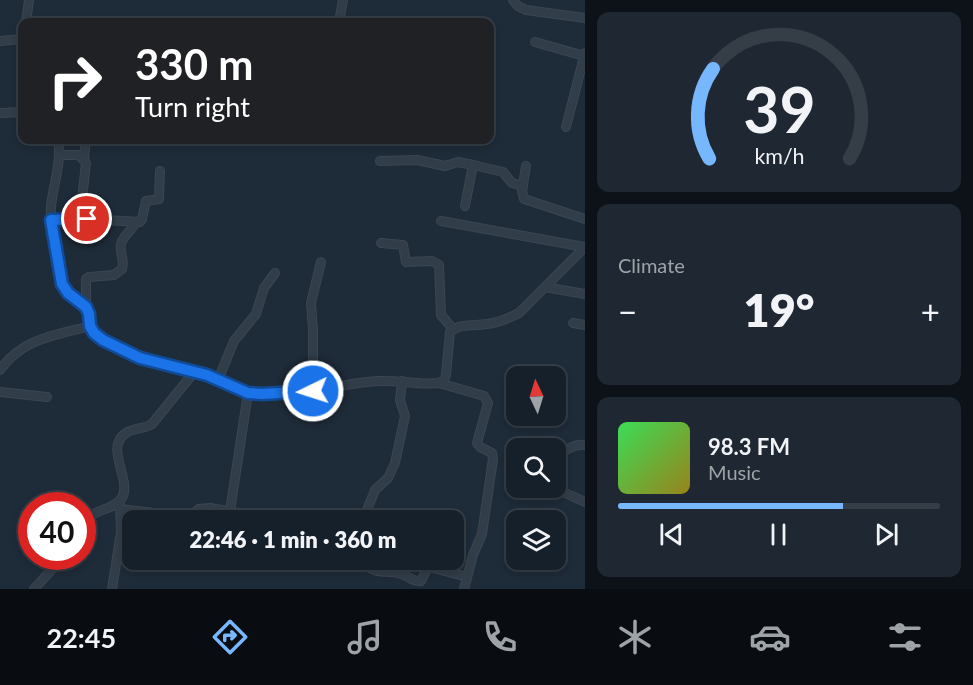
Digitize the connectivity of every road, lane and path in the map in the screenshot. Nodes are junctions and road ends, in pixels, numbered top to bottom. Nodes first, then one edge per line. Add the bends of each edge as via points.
1 (29, 0) edge
2 (343, 0) edge
3 (513, 0) edge
4 (27, 18) edge
5 (340, 18) edge
6 (585, 18) edge
7 (18, 39) edge
8 (0, 41) edge
9 (535, 42) dead end
10 (584, 54) edge
11 (18, 112) edge
12 (0, 113) edge
13 (566, 127) dead end
14 (58, 144) edge
15 (86, 144) edge
16 (59, 155) junction
17 (84, 158) junction
18 (380, 161) dead end
19 (473, 165) junction
20 (526, 166) dead end
21 (160, 171) dead end
22 (523, 186) junction
23 (465, 206) dead end
24 (87, 219) junction
25 (585, 219) edge
26 (51, 220) junction
27 (441, 221) dead end
28 (135, 223) junction
29 (381, 243) dead end
30 (585, 247) edge
31 (321, 262) dead end
32 (275, 273) dead end
33 (545, 287) junction
34 (585, 294) edge
35 (86, 307) junction
36 (573, 323) dead end
37 (585, 325) edge
38 (90, 326) junction
39 (453, 329) junction
40 (0, 370) edge
41 (195, 371) junction
42 (218, 380) junction
43 (402, 381) junction
44 (439, 384) junction
45 (313, 391) junction
46 (0, 392) edge
47 (248, 393) junction
48 (47, 397) dead end
49 (585, 445) edge
50 (566, 450) edge
51 (566, 493) edge
52 (585, 502) edge
53 (120, 505) junction
54 (146, 510) edge
55 (200, 510) edge
56 (224, 510) edge
57 (230, 510) edge
58 (367, 510) edge
59 (96, 512) edge
60 (51, 570) edge
61 (373, 570) edge
62 (427, 570) edge
63 (441, 570) edge
64 (467, 577) junction
65 (34, 589) edge
66 (112, 589) edge
67 (464, 589) edge

1 - 4 street
2 - 5 street
3 - 6 street via 526,10
7 - 8 street
9 - 10 street
10 - 13 street
11 - 12 street
14 - 16 street
15 - 17 street
16 - 17 street
16 - 26 street
17 - 24 street via 83,208
18 - 19 street
19 - 22 street via 503,172 512,183
19 - 23 street
20 - 22 street
21 - 28 street via 159,199 146,201 142,219
22 - 25 street via 524,199
24 - 26 street
24 - 28 street
26 - 35 street via 62,284
27 - 30 street
28 - 35 street via 122,242 122,269 114,275 86,279
29 - 39 street via 403,245 406,262 432,261 439,265 441,315
30 - 33 street
31 - 45 street via 311,303
32 - 42 street via 264,288 256,314 234,341
33 - 34 street
33 - 39 street via 528,306 505,320
35 - 38 street
36 - 37 street
38 - 40 street via 24,346
38 - 41 street via 103,340 140,358
39 - 44 street via 448,340 446,375
41 - 42 street
41 - 53 street via 152,424 126,433 118,441 123,489
42 - 47 street
43 - 44 street
43 - 45 street via 357,383
43 - 58 street via 400,400 405,416 394,463 388,478 375,490
44 - 64 street via 484,396 488,403 477,442 492,453 493,459 482,534
45 - 47 street
46 - 48 street
47 - 57 street
49 - 50 street via 573,445
51 - 52 street
53 - 54 street
53 - 59 street
53 - 66 street via 121,532
55 - 56 street
60 - 65 street
61 - 62 street via 404,575 416,582 422,581
63 - 64 street
64 - 67 street

